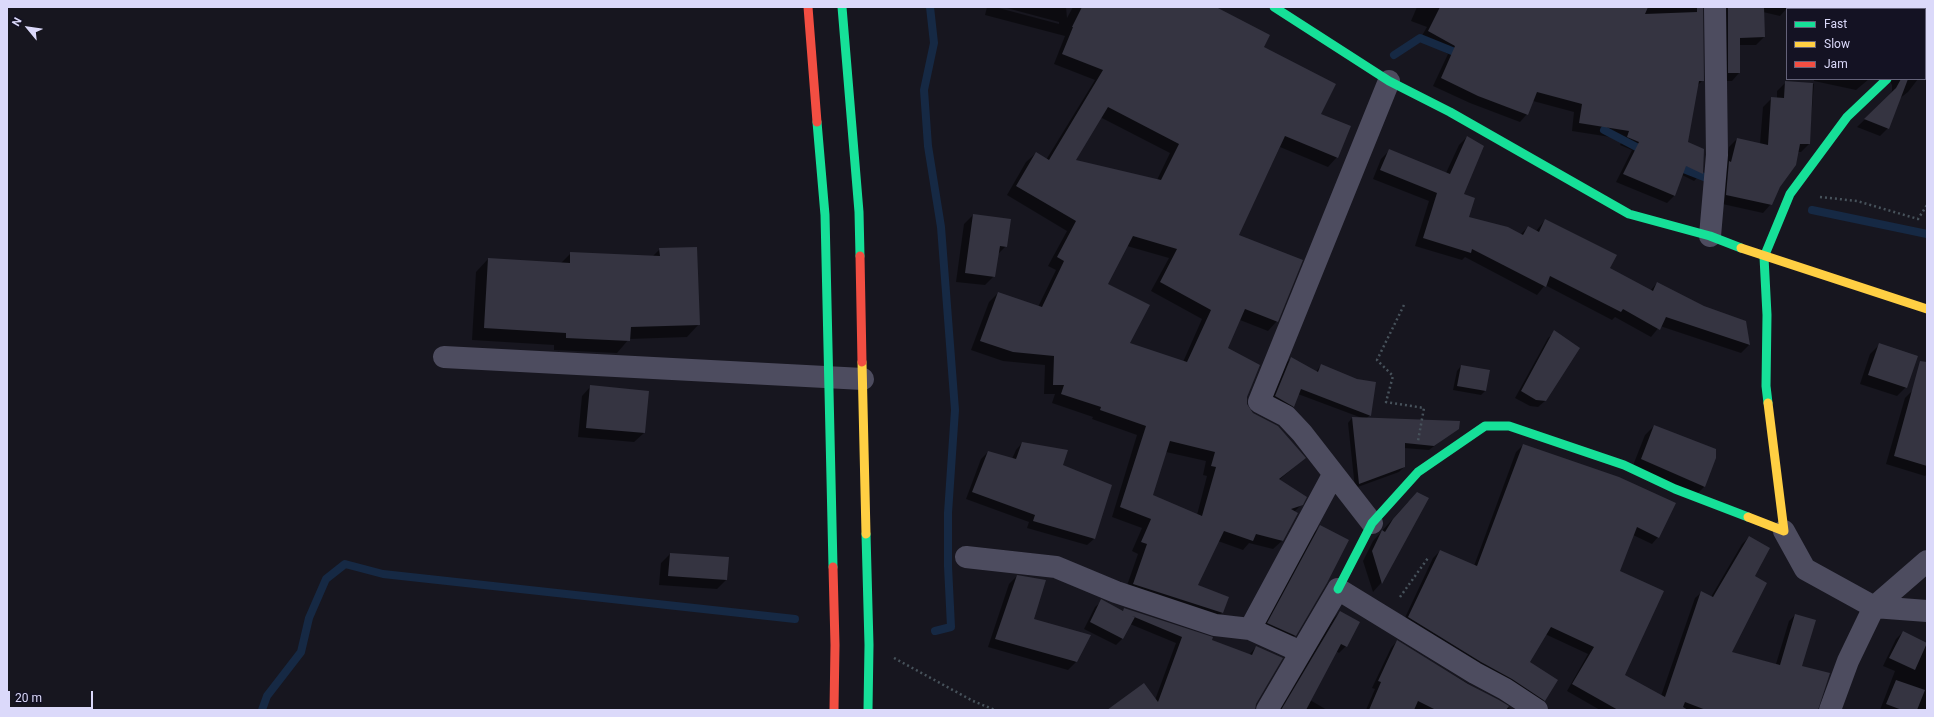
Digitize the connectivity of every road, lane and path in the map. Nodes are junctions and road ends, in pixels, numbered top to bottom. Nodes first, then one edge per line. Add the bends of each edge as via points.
1 (808, 7) edge
2 (842, 7) edge
3 (1274, 7) edge
4 (1715, 7) edge
5 (1886, 80) edge
6 (1389, 81) junction
7 (1790, 194) junction
8 (1927, 205) edge
9 (1710, 236) junction
10 (1764, 257) junction
11 (1404, 305) dead end
12 (1927, 309) edge
13 (444, 357) dead end
14 (829, 377) junction
15 (862, 379) junction
16 (1437, 459) junction
17 (1333, 475) junction
18 (1372, 523) junction
19 (1784, 531) junction
20 (966, 557) dead end
21 (1428, 558) dead end
22 (1927, 561) edge
23 (1338, 588) junction
24 (1874, 607) junction
25 (1927, 611) edge
26 (1386, 617) junction
27 (1250, 629) junction
28 (869, 645) junction
29 (1301, 652) junction
30 (834, 710) edge
31 (868, 710) edge
32 (995, 710) edge
33 (1267, 710) edge
34 (1537, 710) edge
35 (1830, 710) edge

1 - 14 street via 825,215
2 - 15 street via 859,212
3 - 6 street
4 - 9 street via 1717,155
5 - 7 street via 1847,118
6 - 9 street via 1450,112 1629,214
6 - 17 street via 1259,402 1286,416
7 - 8 path via 1857,201 1918,219
7 - 10 street
9 - 10 street
10 - 12 street
10 - 19 street via 1767,315 1766,386
11 - 16 path via 1377,360 1393,376 1386,402 1424,408 1416,450
13 - 14 street
14 - 15 street
14 - 30 street
15 - 28 street
16 - 18 street via 1418,472
16 - 19 street via 1485,426 1509,426 1624,465 1675,489
17 - 18 street
17 - 27 street
18 - 23 street
19 - 24 street via 1805,569
20 - 27 street via 1056,567 1116,592 1215,625
21 - 26 path
22 - 24 street
23 - 26 street
23 - 29 street
24 - 25 street
24 - 35 street via 1848,661
26 - 34 street
27 - 29 street
28 - 31 street
28 - 32 path via 973,701
29 - 33 street

